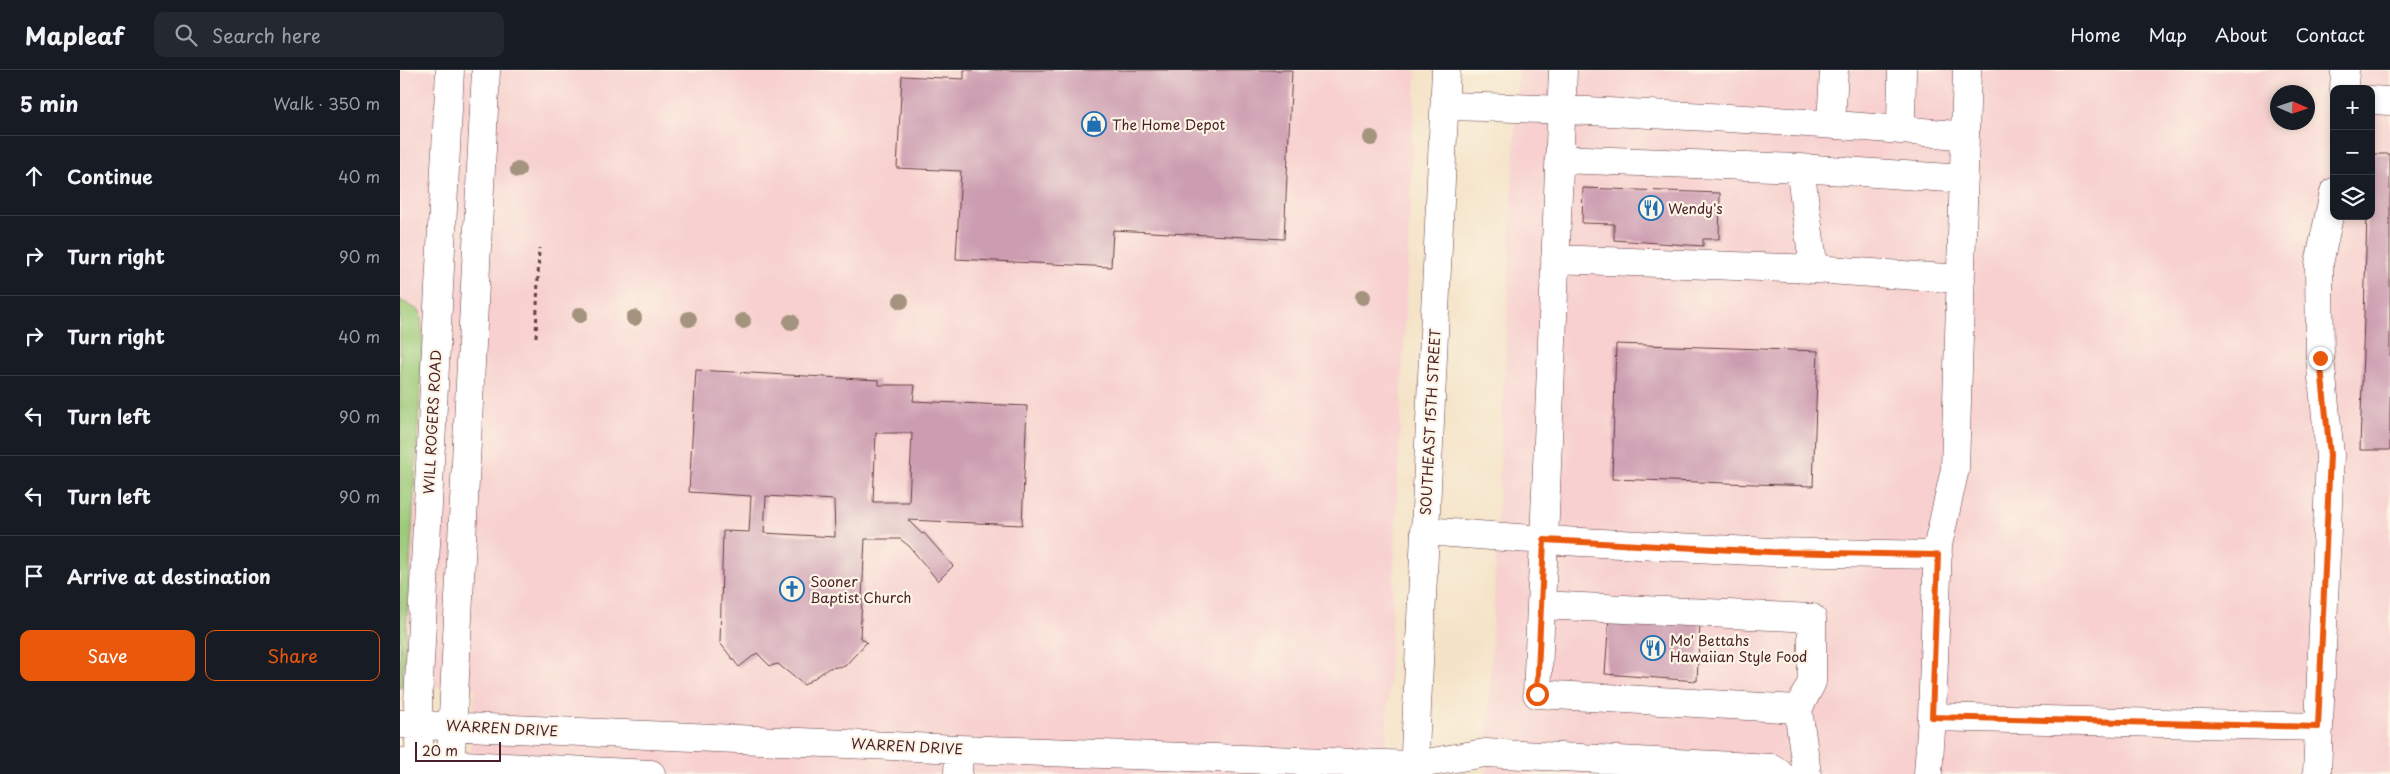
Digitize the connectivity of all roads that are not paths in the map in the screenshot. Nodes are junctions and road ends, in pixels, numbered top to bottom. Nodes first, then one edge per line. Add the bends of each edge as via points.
1 (450, 70) edge
2 (486, 70) edge
3 (1446, 70) edge
4 (1563, 70) edge
5 (1834, 70) edge
6 (1902, 70) edge
7 (1968, 70) edge
8 (2345, 70) edge
9 (2344, 85) edge
10 (2375, 100) edge
11 (2390, 101) edge
12 (1445, 106) junction
13 (1560, 109) junction
14 (1831, 124) junction
15 (1901, 128) junction
16 (1964, 136) junction
17 (1559, 159) junction
18 (1800, 168) junction
19 (1964, 179) junction
20 (2330, 211) edge
21 (1555, 258) junction
22 (1814, 269) junction
23 (1961, 279) junction
24 (1425, 531) junction
25 (1544, 540) junction
26 (1938, 555) junction
27 (1541, 605) junction
28 (1798, 709) junction
29 (1932, 717) junction
30 (409, 724) edge
31 (453, 726) junction
32 (2318, 727) junction
33 (661, 735) junction
34 (959, 761) edge
35 (414, 766) edge
36 (450, 769) edge
37 (1414, 769) edge
38 (651, 774) edge
39 (659, 774) edge
40 (1780, 774) edge
41 (1807, 774) edge
42 (1928, 774) edge
43 (2317, 774) edge

1 - 30 street, WILL ROGERS ROAD
2 - 31 street
3 - 12 street, SOUTHEAST 15TH STREET
4 - 13 street
5 - 14 street
6 - 15 street
7 - 16 street
8 - 9 street
10 - 11 street
12 - 13 street
12 - 24 street, SOUTHEAST 15TH STREET
13 - 14 street
13 - 17 street
14 - 15 street
15 - 16 street
16 - 19 street
17 - 18 street
17 - 21 street
18 - 19 street
18 - 22 street
19 - 23 street
20 - 32 street via 2319,264 2320,358 2330,455
21 - 22 street
21 - 25 street
22 - 23 street
23 - 26 street via 1955,469
24 - 25 street
24 - 37 street, SOUTHEAST 15TH STREET
25 - 26 street via 1771,552
25 - 27 street
26 - 29 street
27 - 28 street via 1537,694
27 - 28 street via 1812,618 1812,682
28 - 41 street
29 - 32 street
29 - 42 street
30 - 31 street, WARREN DRIVE
30 - 35 street, WILL ROGERS ROAD
31 - 33 street, WARREN DRIVE
31 - 36 street
32 - 43 street
33 - 34 street, WARREN DRIVE
33 - 39 street
34 - 37 street, WARREN DRIVE
35 - 36 street
36 - 38 street
37 - 40 street, WARREN DRIVE via 1485,753 1772,768

